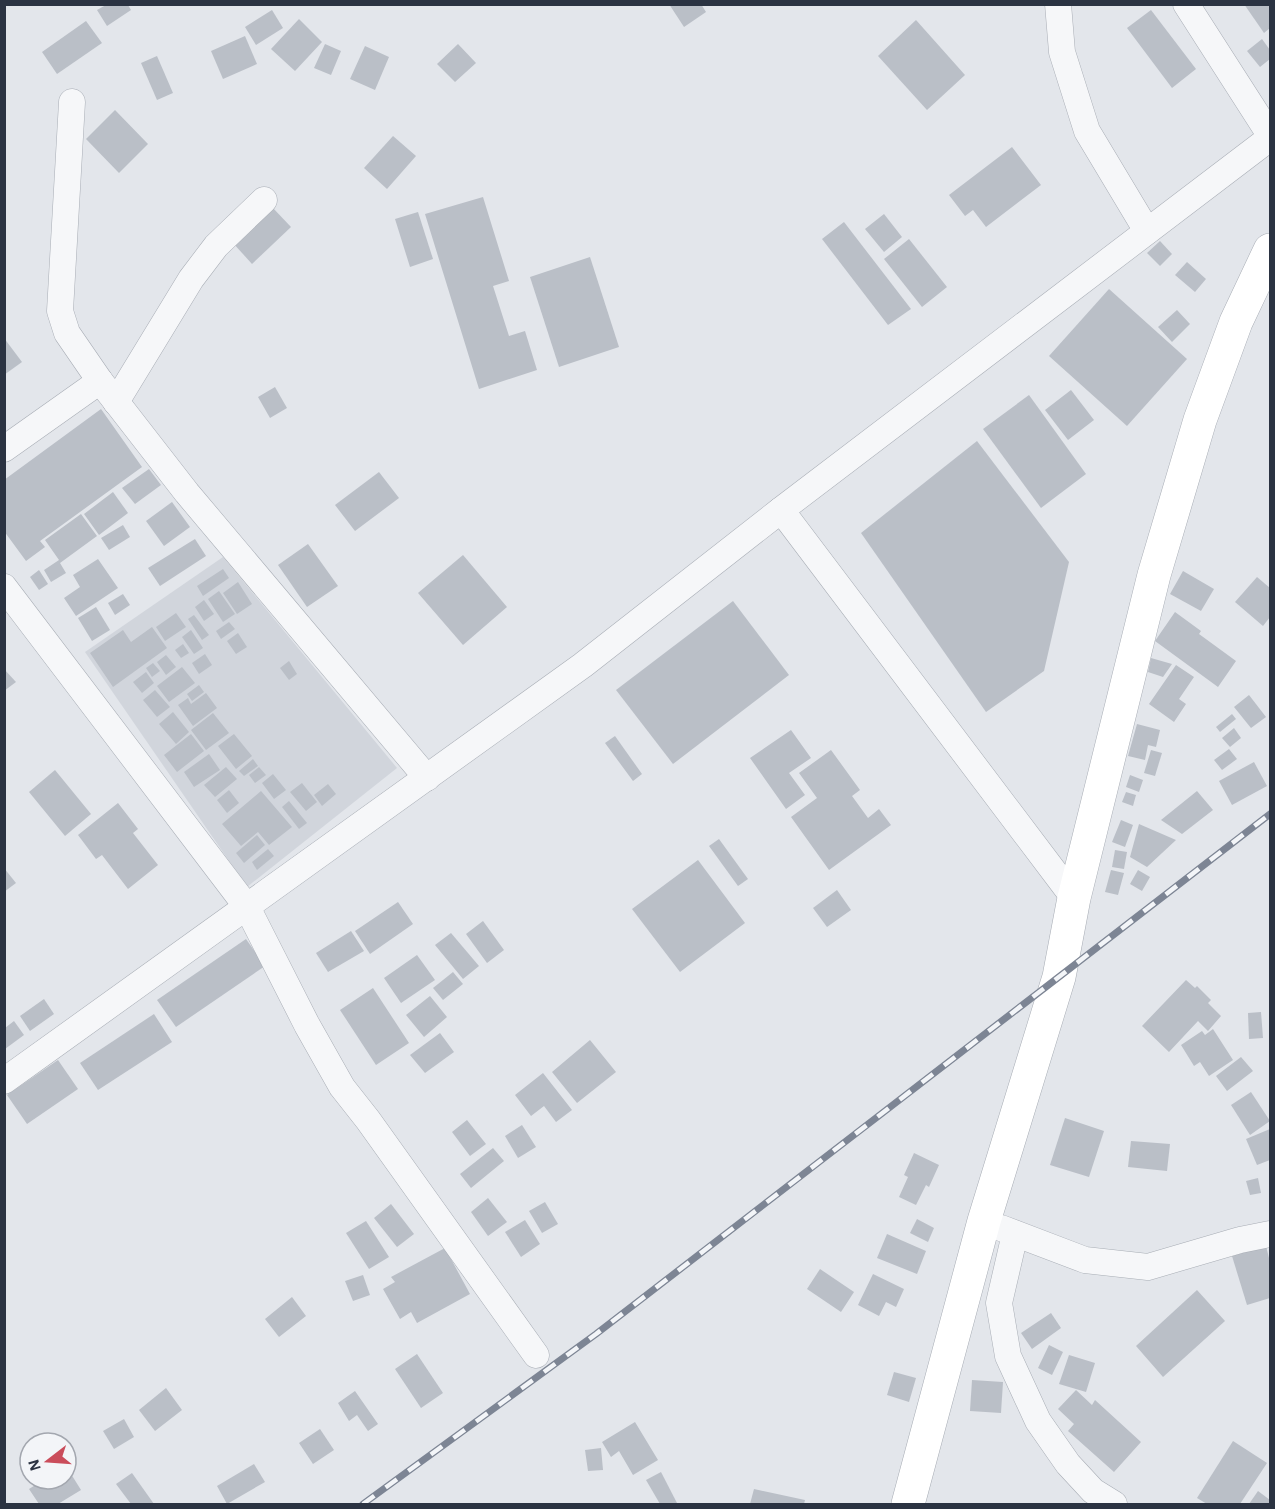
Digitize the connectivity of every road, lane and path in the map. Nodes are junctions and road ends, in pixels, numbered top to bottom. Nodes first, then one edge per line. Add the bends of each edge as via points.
1 (1058, 4) edge
2 (1186, 4) edge
3 (72, 102) dead end
4 (1270, 136) edge
5 (264, 200) dead end
6 (1147, 231) junction
7 (1270, 250) edge
8 (100, 381) junction
9 (116, 402) junction
10 (4, 449) edge
11 (781, 510) junction
12 (4, 587) edge
13 (427, 778) junction
14 (1074, 898) junction
15 (247, 908) junction
16 (4, 1081) edge
17 (984, 1221) junction
18 (1015, 1234) junction
19 (1270, 1234) edge
20 (537, 1355) dead end
21 (908, 1504) edge
22 (1114, 1504) edge

1 - 6 street via 1062,52 1087,131
2 - 4 street
3 - 8 street via 60,311 67,333
4 - 6 street
5 - 9 street via 216,246 191,279
6 - 11 street
7 - 14 main road via 1236,322 1200,420 1154,576
8 - 9 street
8 - 10 street
9 - 13 street
11 - 13 street via 583,665
11 - 14 street
12 - 15 street
13 - 15 street
14 - 17 main road via 1059,977
15 - 16 street
15 - 20 street via 342,1087
17 - 18 street
17 - 21 main road
18 - 19 street via 1085,1260 1148,1267
18 - 22 street via 999,1303 1008,1356 1038,1421 1068,1464 1093,1491

